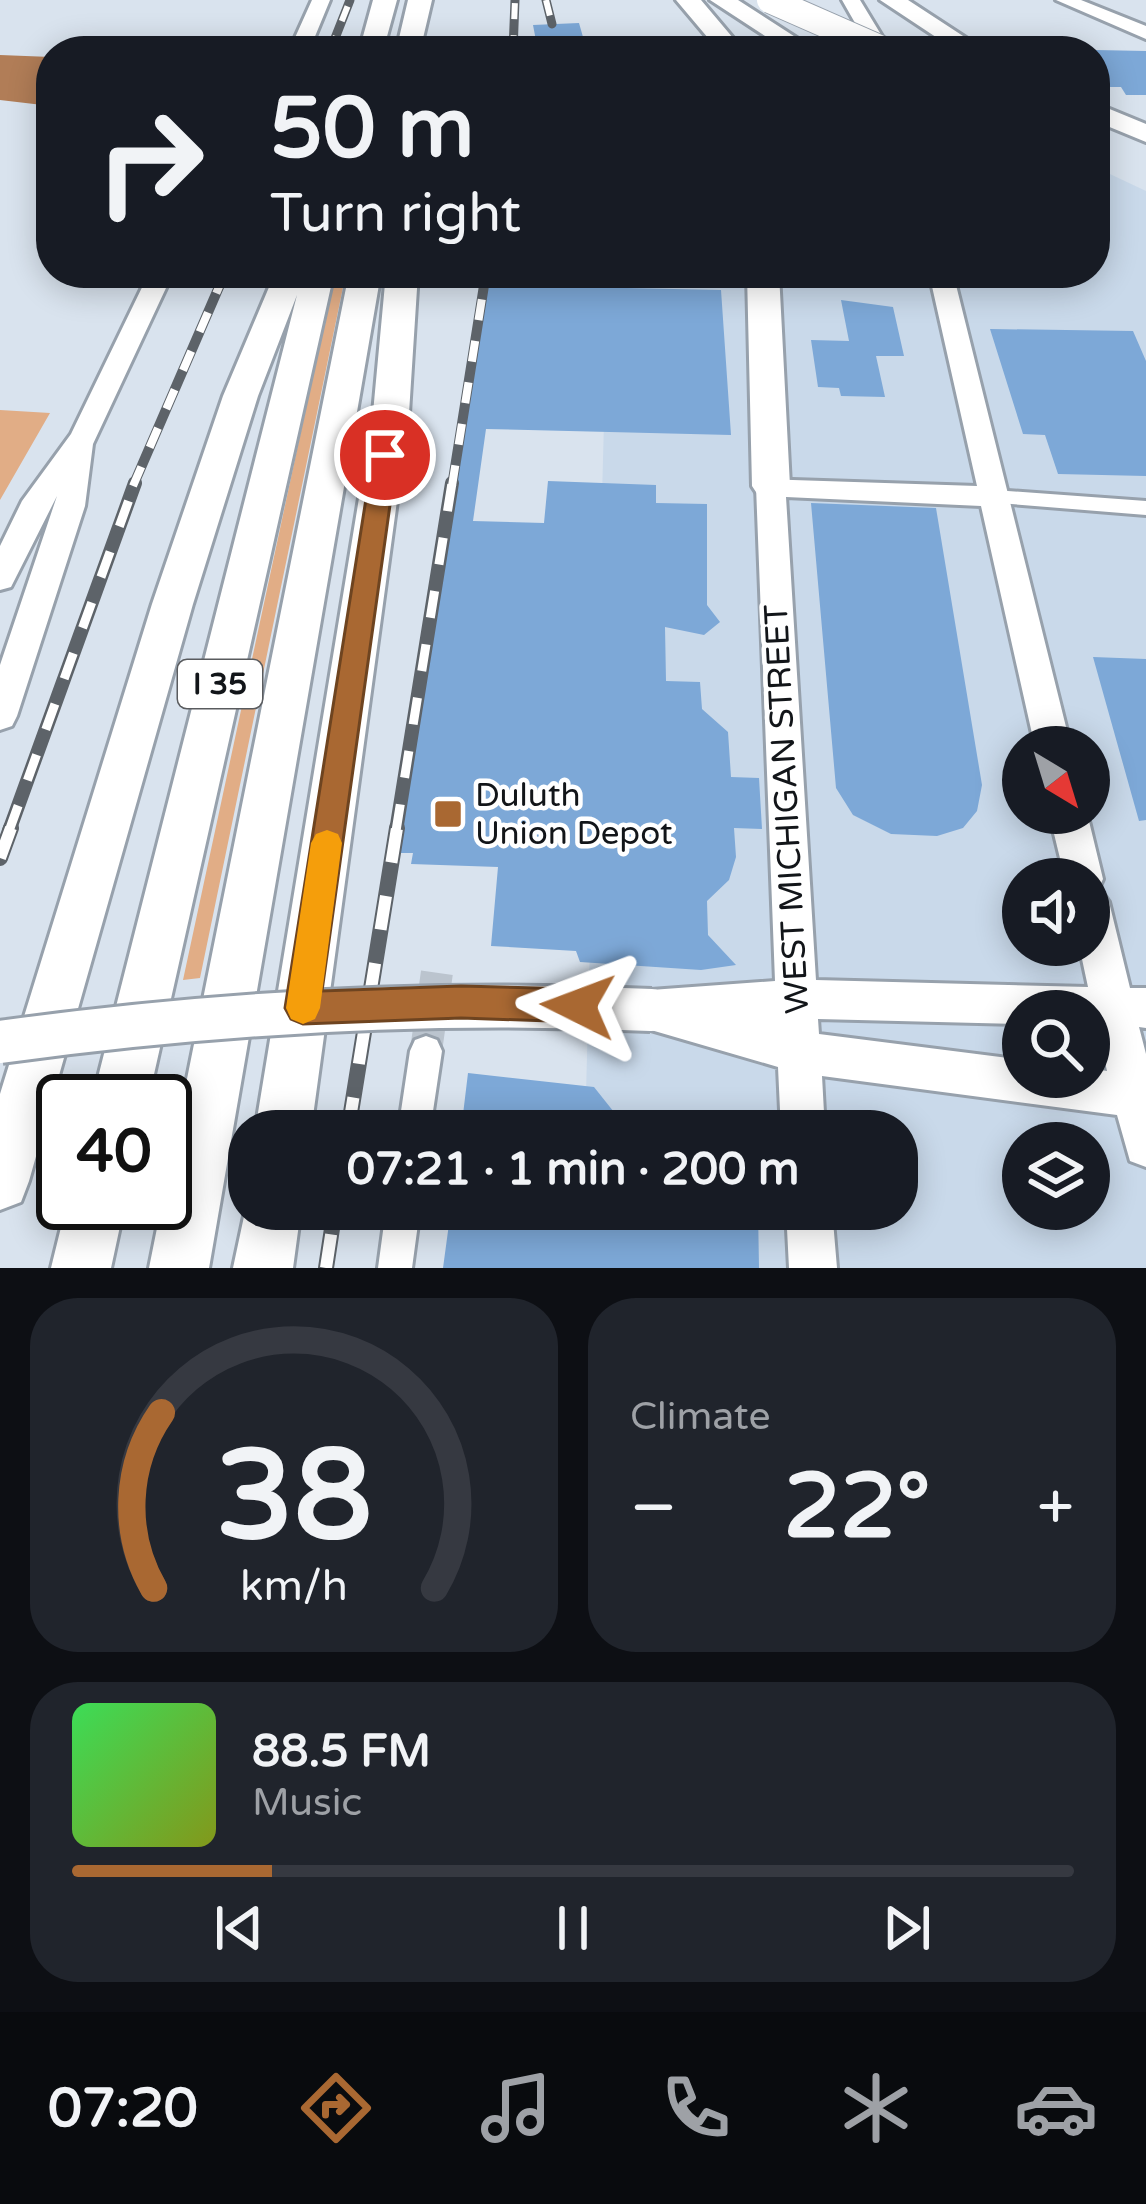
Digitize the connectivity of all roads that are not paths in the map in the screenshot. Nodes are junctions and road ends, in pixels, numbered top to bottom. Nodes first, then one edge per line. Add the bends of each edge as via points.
1 (321, 0) edge
2 (385, 0) edge
3 (420, 0) edge
4 (688, 0) edge
5 (722, 0) edge
6 (770, 0) edge
7 (851, 0) edge
8 (892, 0) edge
9 (1065, 0) edge
10 (1146, 33) edge
11 (305, 36) edge
12 (375, 36) edge
13 (412, 36) edge
14 (719, 36) edge
15 (781, 36) edge
16 (850, 36) edge
17 (874, 36) edge
18 (950, 36) edge
19 (1110, 123) edge
20 (1110, 144) edge
21 (1142, 148) edge
22 (154, 288) edge
23 (285, 288) edge
24 (314, 288) edge
25 (362, 288) edge
26 (401, 288) edge
27 (764, 288) edge
28 (945, 288) edge
29 (84, 436) junction
30 (771, 486) junction
31 (994, 496) junction
32 (1146, 508) edge
33 (0, 579) edge
34 (0, 716) edge
35 (1048, 726) edge
36 (1110, 957) edge
37 (796, 999) junction
38 (1129, 1006) edge
39 (303, 1008) junction
40 (651, 1010) junction
41 (25, 1038) edge
42 (426, 1051) tunnel mouth
43 (798, 1052) junction
44 (127, 1074) edge
45 (1140, 1097) edge
46 (286, 1110) edge
47 (417, 1110) edge
48 (802, 1110) edge
49 (1146, 1145) edge
50 (0, 1180) edge
51 (90, 1230) edge
52 (269, 1230) edge
53 (400, 1230) edge
54 (810, 1230) edge
55 (81, 1268) edge
56 (179, 1268) edge
57 (263, 1268) edge
58 (395, 1268) edge
59 (813, 1268) edge

1 - 11 street
2 - 12 highway
3 - 13 highway
4 - 14 highway
5 - 15 highway
6 - 16 highway, bridge
7 - 17 street
8 - 18 highway
9 - 10 street
19 - 21 highway
20 - 21 highway
22 - 29 street
23 - 41 highway
24 - 44 highway, I 35
25 - 56 highway, I 35
26 - 39 highway via 391,413
27 - 30 highway
28 - 31 street
29 - 33 street via 33,508
29 - 34 street via 70,506
30 - 31 street
30 - 37 street, WEST MICHIGAN STREET
31 - 32 street
31 - 35 street
36 - 38 street
37 - 38 street
37 - 40 street
37 - 43 street, WEST MICHIGAN STREET
38 - 45 street
39 - 40 street, bridge via 461,1002
39 - 41 street, bridge
39 - 46 highway
40 - 43 street
41 - 50 highway
42 - 47 street
43 - 45 street
43 - 48 street, WEST MICHIGAN STREET
45 - 49 street
51 - 55 highway
52 - 57 highway
53 - 58 street
54 - 59 street

